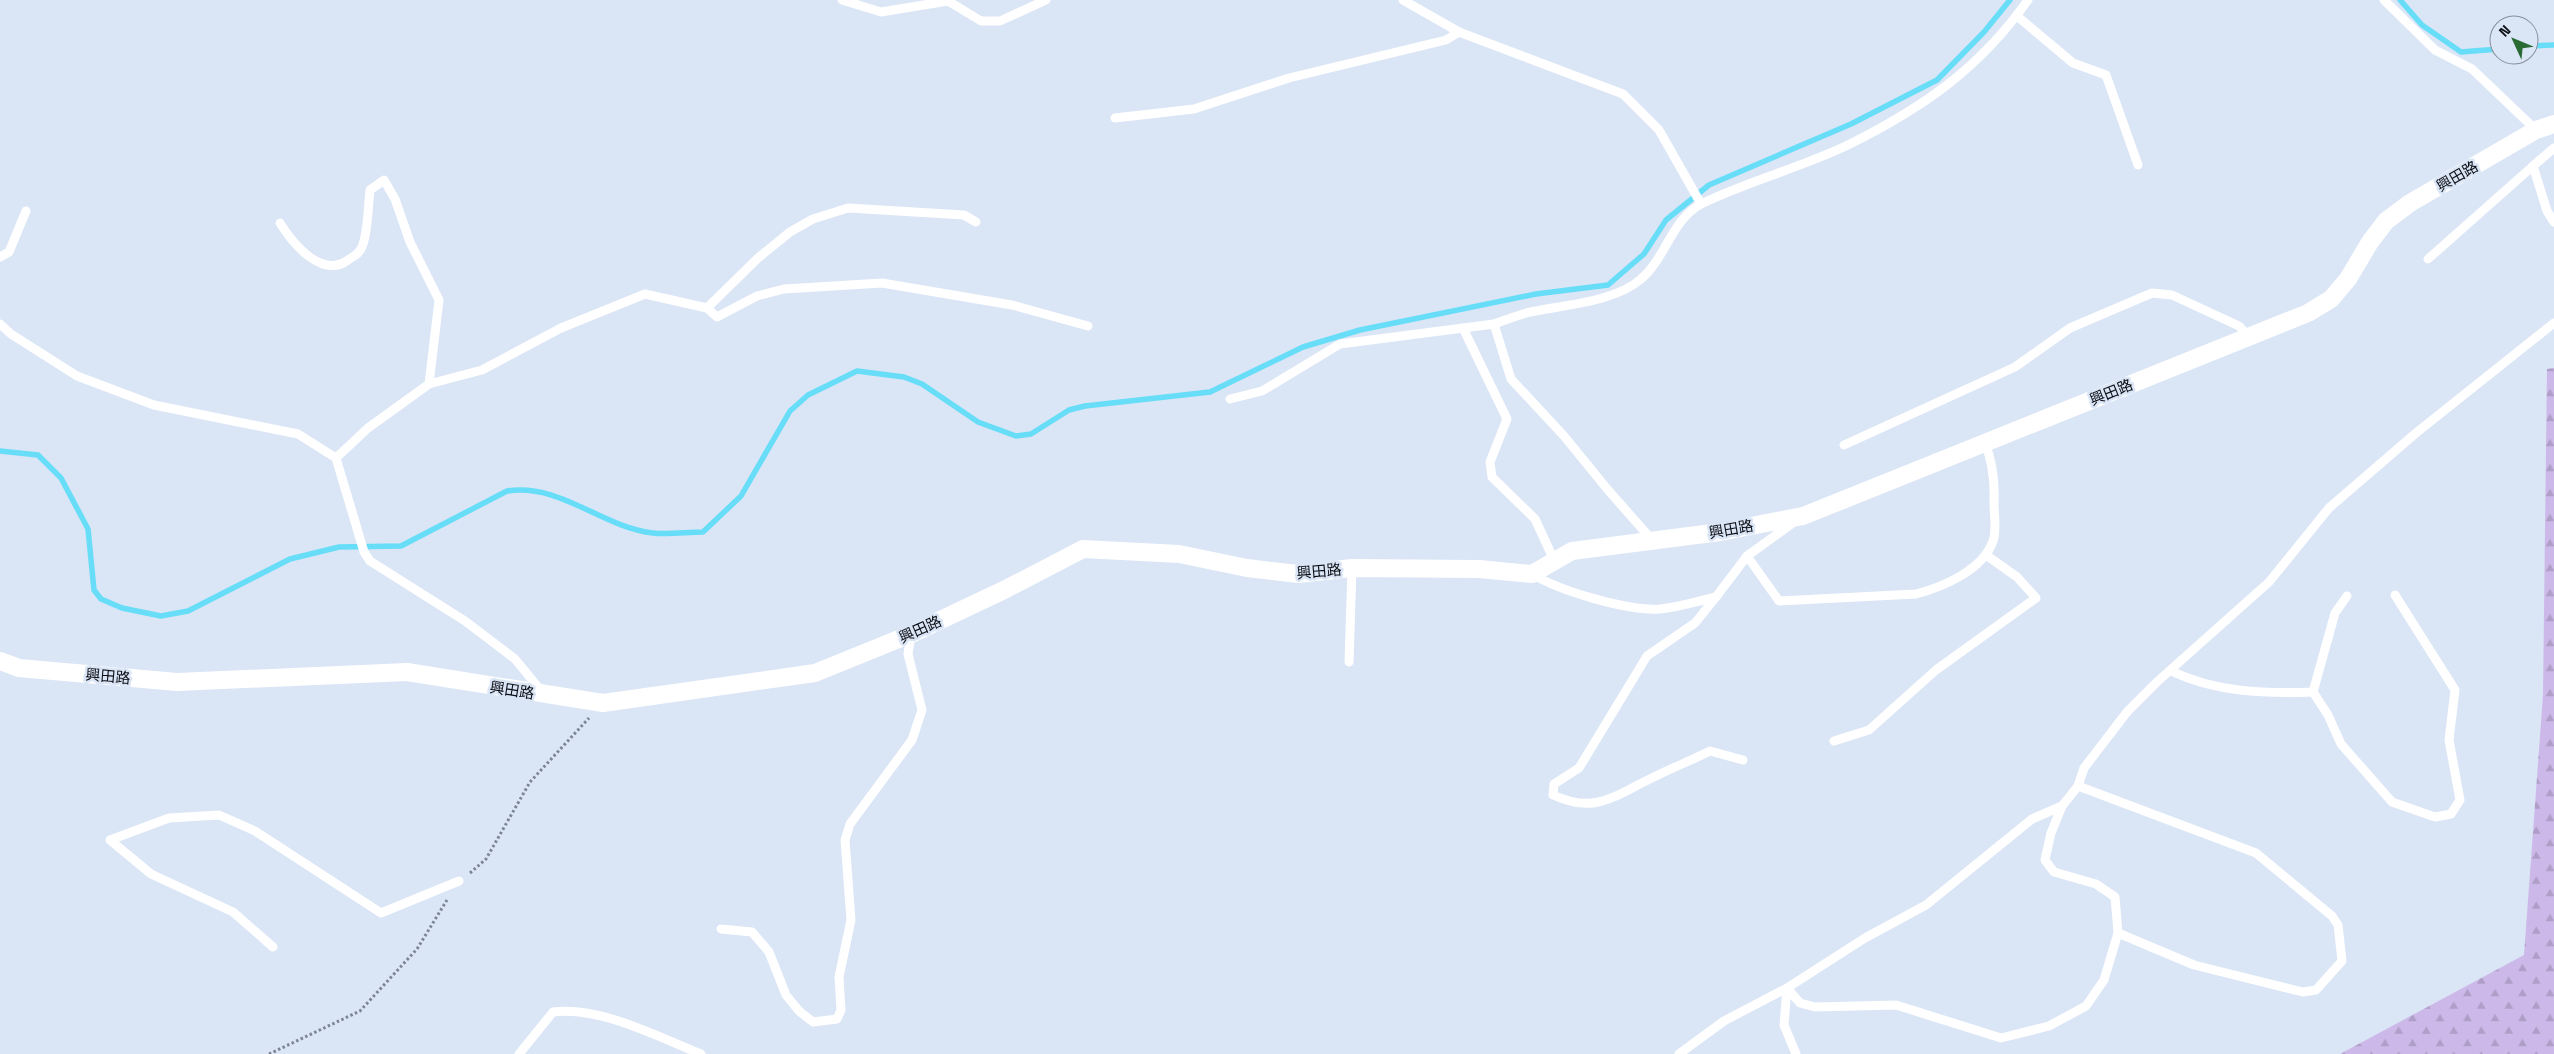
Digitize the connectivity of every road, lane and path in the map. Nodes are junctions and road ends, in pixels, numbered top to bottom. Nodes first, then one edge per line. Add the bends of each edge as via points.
1 (842, 0) edge
2 (1046, 0) edge
3 (1403, 0) edge
4 (2028, 0) edge
5 (2384, 0) edge
6 (2017, 16) junction
7 (1459, 32) junction
8 (1115, 118) dead end
9 (2554, 124) edge
10 (2536, 130) junction
11 (2554, 148) edge
12 (2138, 164) dead end
13 (2533, 166) junction
14 (1701, 204) junction
15 (26, 211) dead end
16 (976, 222) dead end
17 (2554, 222) edge
18 (280, 223) dead end
19 (0, 257) edge
20 (2428, 259) dead end
21 (707, 308) junction
22 (2554, 323) edge
23 (0, 324) edge
24 (1494, 324) junction
25 (1088, 326) dead end
26 (1463, 328) junction
27 (2249, 337) junction
28 (429, 384) junction
29 (1230, 399) dead end
30 (1984, 443) junction
31 (1844, 445) dead end
32 (336, 458) junction
33 (1803, 516) junction
34 (1653, 541) junction
35 (1986, 555) junction
36 (1748, 556) junction
37 (1554, 560) junction
38 (1352, 568) junction
39 (1532, 574) junction
40 (2395, 595) dead end
41 (2347, 596) dead end
42 (1716, 597) junction
43 (911, 634) junction
44 (0, 661) edge
45 (1349, 662) dead end
46 (2171, 670) junction
47 (2313, 692) junction
48 (545, 695) junction
49 (1834, 741) dead end
50 (1742, 760) dead end
51 (2078, 786) junction
52 (2062, 806) junction
53 (459, 881) dead end
54 (721, 930) dead end
55 (2118, 933) junction
56 (273, 947) dead end
57 (1787, 988) junction
58 (519, 1054) edge
59 (701, 1054) edge
60 (1679, 1054) edge
61 (1796, 1054) edge

1 - 2 lane via 881,12 948,1 981,21 1000,21
3 - 7 lane
4 - 6 lane
5 - 10 lane via 2435,50 2472,69
6 - 12 lane via 2073,63 2106,75
6 - 14 lane via 1969,69 1929,100 1850,144
7 - 8 lane via 1446,40 1289,78 1194,109
7 - 14 lane via 1623,94 1659,130
9 - 10 street, 興田路
10 - 27 street, 興田路 via 2386,220 2348,279 2331,298 2308,313
11 - 13 lane
13 - 17 lane via 2546,211
13 - 20 lane
14 - 24 lane via 1680,223 1642,279 1619,293 1527,313
15 - 19 lane via 9,252
16 - 21 lane via 964,215 848,208 813,219 790,232 758,258
18 - 28 lane via 288,237 319,264 340,266 358,254 363,245 370,190 384,180 439,300
21 - 25 lane via 717,317 757,296 784,289 882,283 1012,305
21 - 28 lane via 645,294 561,328 482,370
22 - 46 lane via 2416,432 2329,508 2269,582
23 - 32 lane via 77,376 154,405 298,434
24 - 26 lane
24 - 34 lane via 1511,379
26 - 29 lane via 1340,344 1262,390
26 - 37 lane via 1507,419 1490,462 1492,478 1535,519
27 - 30 street, 興田路
27 - 31 lane via 2239,326 2172,295 2152,293 2070,328 2015,367
28 - 32 lane via 368,428
30 - 33 street, 興田路
30 - 35 lane via 1993,462 1995,484 1994,540
32 - 48 lane via 364,552 370,561 465,621 515,659
33 - 34 street, 興田路
33 - 36 lane
34 - 37 street, 興田路 via 1572,552
35 - 36 lane via 1969,570 1936,589 1916,594 1778,602
35 - 49 lane via 2017,577 2036,598 1936,670 1869,730
36 - 42 lane
37 - 39 street, 興田路
38 - 39 street, 興田路 via 1479,569
38 - 43 street, 興田路 via 1298,574 1247,568 1179,554 1083,549
38 - 45 lane
39 - 42 lane via 1549,584 1617,604 1659,609
40 - 47 lane via 2455,690 2449,740 2460,800 2450,814 2435,817 2392,802 2342,744
41 - 47 lane via 2335,613
42 - 50 lane via 1695,623 1647,656 1579,768 1554,784 1553,795 1571,803 1588,804 1616,797 1710,751
43 - 48 street, 興田路 via 815,673 602,703
43 - 54 lane via 908,654 922,710 912,740 850,824 845,840 851,920 840,977 841,1010 837,1019 813,1022 799,1011 786,995 770,952 752,932
44 - 48 street, 興田路 via 19,668 177,682 407,672
46 - 47 lane via 2193,682 2222,689
46 - 51 lane via 2127,712 2084,768
51 - 52 lane
51 - 55 lane via 2256,853 2332,916 2338,925 2342,961 2316,990 2303,992 2194,965
52 - 55 lane via 2045,860 2054,872 2096,884 2115,897
52 - 57 lane via 2032,819 1926,906 1865,938
53 - 56 lane via 381,913 255,832 219,815 169,818 110,840 151,874 232,912
55 - 57 lane via 2104,980 2086,1006 2049,1026 2002,1038 1896,1004 1815,1007 1800,1003
57 - 60 lane via 1724,1021
57 - 61 lane via 1784,1025
58 - 59 lane via 553,1012 564,1011 612,1018

